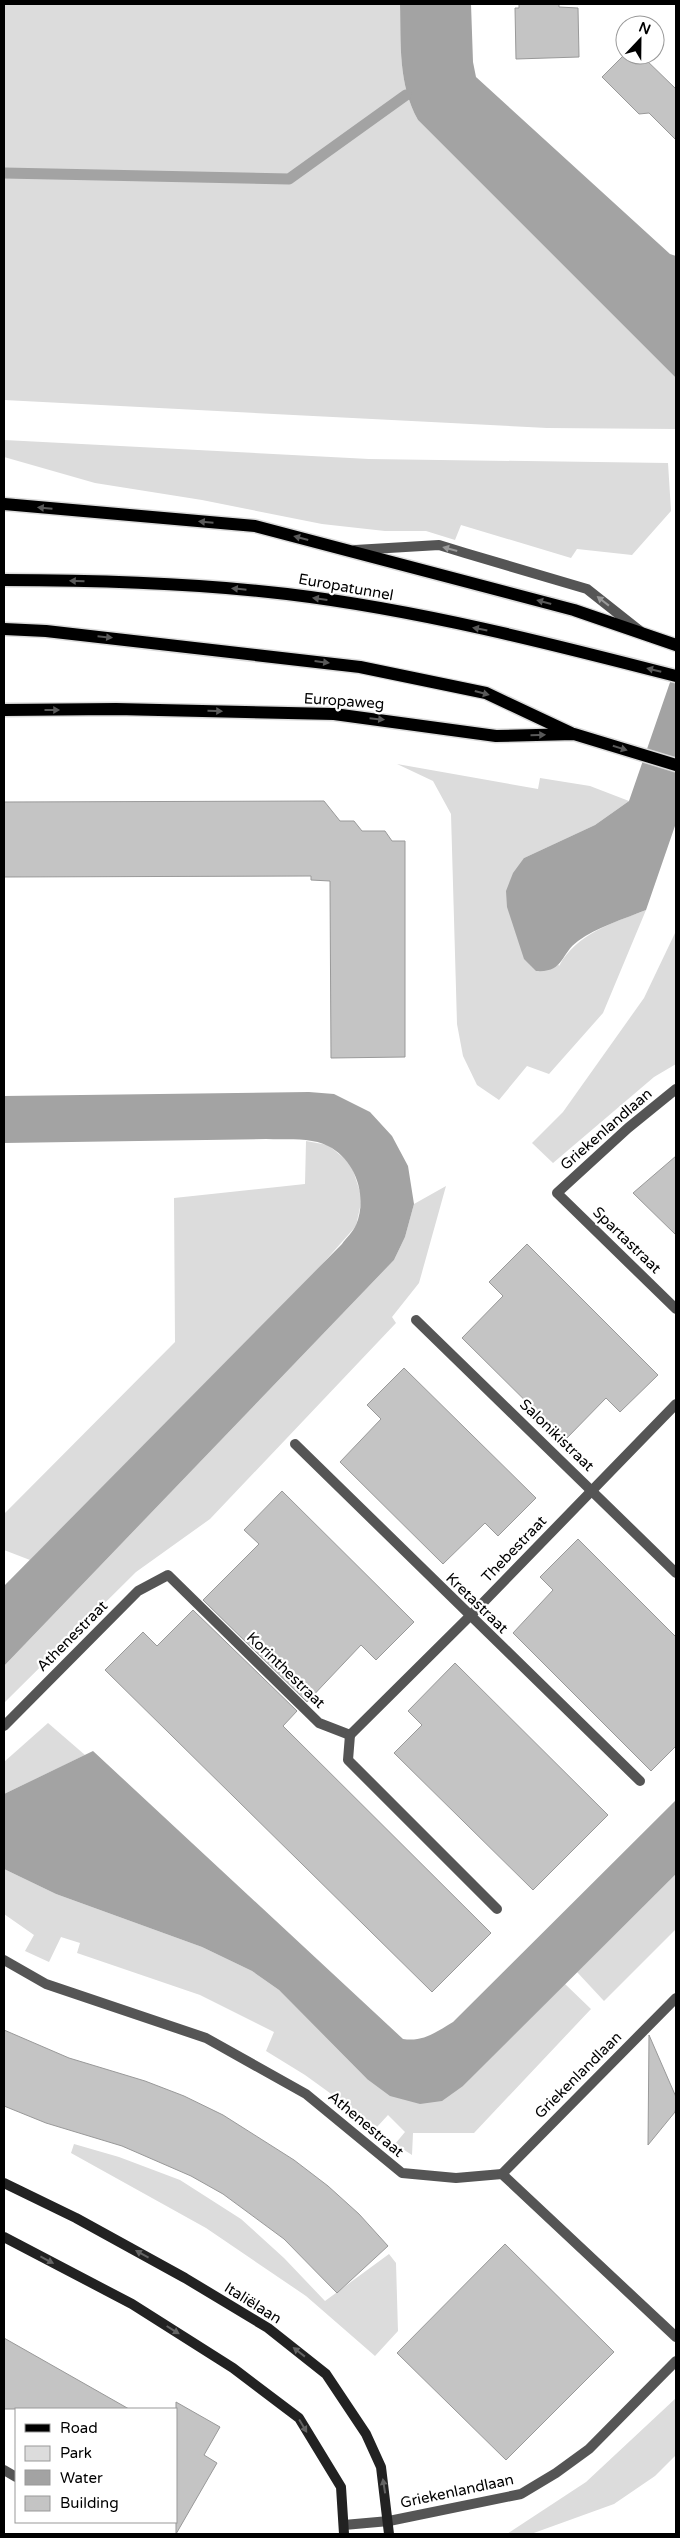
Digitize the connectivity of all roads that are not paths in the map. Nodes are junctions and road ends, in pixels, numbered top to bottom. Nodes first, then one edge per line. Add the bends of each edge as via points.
1 (4, 504) edge
2 (348, 550) junction
3 (4, 580) edge
4 (4, 629) edge
5 (641, 631) junction
6 (676, 645) edge
7 (676, 676) edge
8 (4, 710) edge
9 (574, 734) junction
10 (676, 765) edge
11 (676, 1089) edge
12 (556, 1193) joint
13 (676, 1309) edge
14 (416, 1320) dead end
15 (676, 1404) edge
16 (295, 1444) dead end
17 (592, 1490) junction
18 (676, 1573) edge
19 (168, 1575) joint
20 (470, 1616) junction
21 (4, 1726) edge
22 (350, 1735) junction
23 (640, 1781) dead end
24 (497, 1909) dead end
25 (4, 1960) edge
26 (676, 1998) edge
27 (502, 2174) junction
28 (4, 2182) edge
29 (4, 2237) edge
30 (676, 2337) edge
31 (676, 2361) edge
32 (4, 2470) edge
33 (15, 2477) edge
34 (389, 2521) junction
35 (344, 2529) edge
36 (389, 2534) edge

2 -> 1 main road via 255,526
5 -> 2 main road
5 -> 2 street via 587,588 456,550 439,546
7 -> 3 main road, Europatunnel via 528,639 288,594 203,586
4 -> 9 main road via 360,667 486,693
5 - 6 main road
8 -> 9 main road, Europaweg via 334,714 496,736
9 -> 10 main road, Europaweg
11 - 12 street, Griekenlandlaan
12 - 13 street, Spartastraat
14 - 17 street, Salonikistraat
15 - 17 street, Thebestraat
16 - 20 street, Kretastraat
17 - 18 street, Salonikistraat
17 - 20 street, Thebestraat
19 - 21 street, Athenestraat via 138,1591
19 - 22 street, Korinthestraat via 319,1723
20 - 22 street, Thebestraat
20 - 23 street, Kretastraat
22 - 24 street via 348,1760
25 - 27 street, Athenestraat via 46,1984 206,2038 306,2094 402,2173 456,2178
26 - 27 street, Griekenlandlaan
27 - 30 street
34 -> 28 street, Italiëlaan via 380,2467 366,2434 326,2374 268,2328 185,2278
29 -> 35 street via 132,2304 233,2368 299,2418 341,2487
31 - 34 street, Griekenlandlaan via 589,2448 556,2474 521,2494
32 - 33 street
34 - 35 street, Griekenlandlaan
34 - 36 street, Italiëlaan

